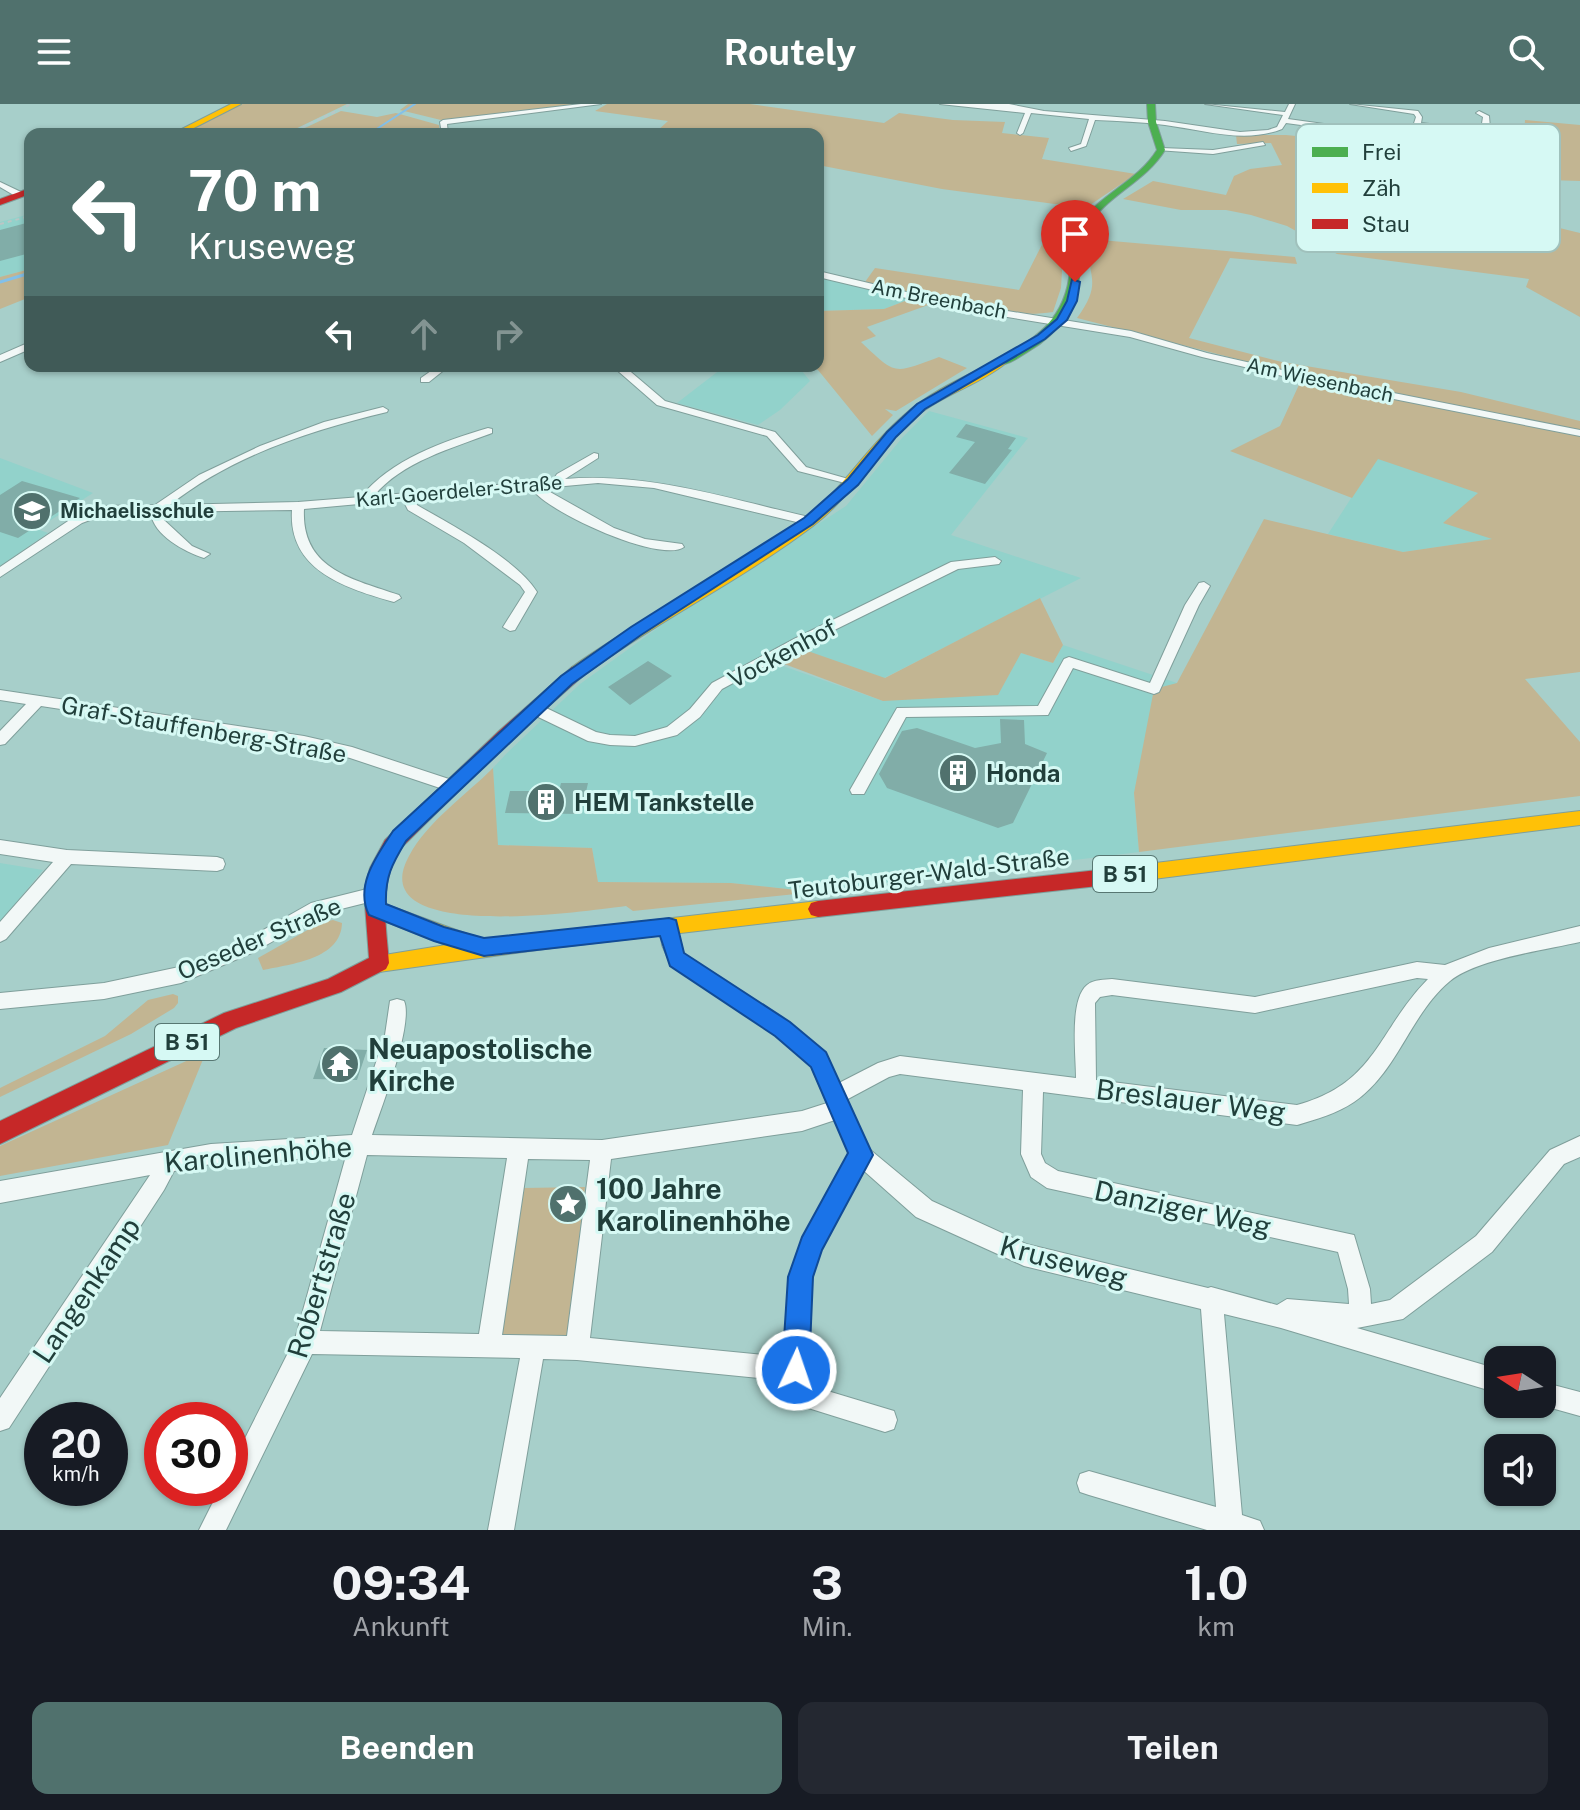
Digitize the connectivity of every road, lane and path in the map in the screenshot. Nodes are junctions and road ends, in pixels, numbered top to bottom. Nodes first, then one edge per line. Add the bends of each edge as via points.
1 (237, 104) edge
2 (598, 104) edge
3 (944, 104) edge
4 (1071, 104) edge
5 (1208, 104) edge
6 (1292, 104) edge
7 (1355, 104) edge
8 (1006, 106) edge
9 (1029, 111) junction
10 (1152, 113) edge
11 (1479, 113) dead end
12 (1063, 114) junction
13 (1093, 117) junction
14 (1352, 117) dead end
15 (1286, 118) junction
16 (1324, 124) edge
17 (1417, 124) edge
18 (1487, 124) edge
19 (188, 128) edge
20 (444, 128) edge
21 (1020, 133) dead end
22 (1263, 144) dead end
23 (1071, 149) dead end
24 (1161, 150) junction
25 (0, 184) edge
26 (24, 193) edge
27 (24, 193) edge
28 (0, 202) edge
29 (824, 275) edge
30 (1062, 320) junction
31 (24, 348) edge
32 (0, 359) edge
33 (436, 372) edge
34 (625, 372) edge
35 (425, 380) dead end
36 (383, 410) dead end
37 (488, 431) dead end
38 (1580, 433) edge
39 (594, 456) dead end
40 (558, 482) junction
41 (853, 482) junction
42 (536, 485) junction
43 (406, 496) junction
44 (366, 498) junction
45 (298, 506) junction
46 (157, 510) junction
47 (809, 521) junction
48 (678, 547) dead end
49 (204, 554) dead end
50 (995, 561) dead end
51 (0, 573) edge
52 (1204, 586) dead end
53 (394, 598) dead end
54 (510, 627) dead end
55 (0, 695) edge
56 (39, 700) junction
57 (535, 709) junction
58 (0, 740) edge
59 (452, 786) junction
60 (858, 790) dead end
61 (1580, 818) edge
62 (0, 847) edge
63 (67, 857) junction
64 (217, 864) dead end
65 (375, 902) junction
66 (669, 926) junction
67 (0, 934) edge
68 (1580, 934) edge
69 (484, 947) junction
70 (379, 963) junction
71 (1446, 973) junction
72 (0, 1001) edge
73 (397, 1007) dead end
74 (125, 1051) dead end
75 (1033, 1080) junction
76 (1086, 1087) junction
77 (839, 1101) junction
78 (0, 1133) edge
79 (359, 1145) junction
80 (1580, 1146) edge
81 (519, 1150) junction
82 (602, 1150) junction
83 (861, 1155) junction
84 (168, 1160) junction
85 (0, 1192) edge
86 (1211, 1298) junction
87 (1281, 1317) junction
88 (1361, 1317) junction
89 (306, 1342) junction
90 (489, 1346) junction
91 (534, 1346) junction
92 (577, 1348) junction
93 (796, 1370) junction
94 (1484, 1377) edge
95 (1556, 1398) edge
96 (1580, 1404) edge
97 (0, 1419) edge
98 (885, 1420) dead end
99 (1089, 1483) dead end
100 (1237, 1528) edge
101 (212, 1530) edge
102 (501, 1530) edge

1 - 19 main road
2 - 20 street via 443,122
3 - 8 street
4 - 12 street
5 - 15 street
6 - 15 street
7 - 14 street
7 - 17 street via 1416,112
8 - 9 street
9 - 12 street
9 - 21 street
10 - 13 street
10 - 15 street via 1229,133 1268,133
10 - 24 main road
11 - 18 street via 1486,116
12 - 13 street
13 - 23 street via 1084,145
15 - 16 street
22 - 24 street via 1213,152
24 - 30 main road via 1147,174 1098,208 1079,231 1072,301
25 - 26 street
27 - 28 main road
29 - 30 street, Am Breenbach via 940,303
30 - 38 street, Am Wiesenbach via 1308,379
30 - 41 main road via 921,407 891,434
31 - 32 street
33 - 35 street
34 - 41 street via 661,403 771,434 802,469
36 - 46 street via 255,454 191,484
37 - 44 street via 405,466 376,484
39 - 40 street
40 - 42 street, Karl-Goerdeler-Straße
40 - 47 street, Karl-Goerdeler-Straße via 654,485
41 - 47 main road
42 - 43 street, Karl-Goerdeler-Straße
42 - 48 street via 546,497 611,533
43 - 44 street, Karl-Goerdeler-Straße
43 - 54 street via 412,507 525,582 531,592
44 - 45 street, Karl-Goerdeler-Straße
45 - 46 street, Karl-Goerdeler-Straße
45 - 53 street via 301,542 315,563 339,579
46 - 49 street via 158,521 171,537
46 - 51 street, Karl-Goerdeler-Straße via 105,510 78,520
47 - 57 main road via 612,647
50 - 57 street, Vockenhof via 955,565 799,642 717,686 672,731 635,741 610,740
52 - 60 street via 1154,689 1069,662 1043,711 902,712
55 - 56 street, Graf-Stauffenberg-Straße
56 - 58 street
56 - 59 street, Graf-Stauffenberg-Straße via 304,741
57 - 59 main road
59 - 65 main road via 389,850 380,867
61 - 66 main road, Teutoburger-Wald-Straße / B 51
62 - 63 street
63 - 64 street
63 - 67 street
65 - 69 main road via 441,935
65 - 70 main road
65 - 72 street, Oeseder Straße via 317,908 248,947 181,975 104,991
66 - 69 main road, Teutoburger-Wald-Straße / B 51
66 - 77 street, Kruseweg via 677,959 782,1029 818,1060
68 - 71 street, Breslauer Weg
69 - 70 main road, Teutoburger-Wald-Straße / B 51
70 - 74 main road, B 51 via 332,969 249,995
70 - 78 main road, B 51 via 334,986 231,1020
71 - 76 street, Breslauer Weg via 1366,1082 1316,1112 1297,1115
71 - 76 street via 1417,970 1255,1005 1095,989 1086,1001
73 - 79 street, Robertstraße via 394,1035
75 - 76 street, Breslauer Weg
75 - 77 street, Breslauer Weg via 900,1065 885,1069
75 - 88 street, Danziger Weg via 1031,1154 1038,1170 1054,1181 1346,1243
77 - 82 street, Karolinenhöhe via 802,1121
77 - 83 street, Kruseweg
79 - 81 street, Karolinenhöhe
79 - 84 street, Karolinenhöhe
79 - 89 street, Robertstraße
80 - 88 street via 1557,1157 1484,1244 1395,1311
81 - 82 street, Karolinenhöhe
81 - 90 street
82 - 92 street
83 - 86 street, Kruseweg via 924,1209 1024,1255
83 - 93 street via 811,1246 801,1277
84 - 85 street, Karolinenhöhe
84 - 97 street, Langenkamp
86 - 87 street, Kruseweg
86 - 100 street
87 - 88 street via 1287,1310
87 - 94 street, Kruseweg
89 - 90 street
89 - 101 street, Robertstraße
90 - 91 street
91 - 92 street
91 - 102 street
92 - 93 street
93 - 98 street via 813,1399
95 - 96 street
99 - 100 street

